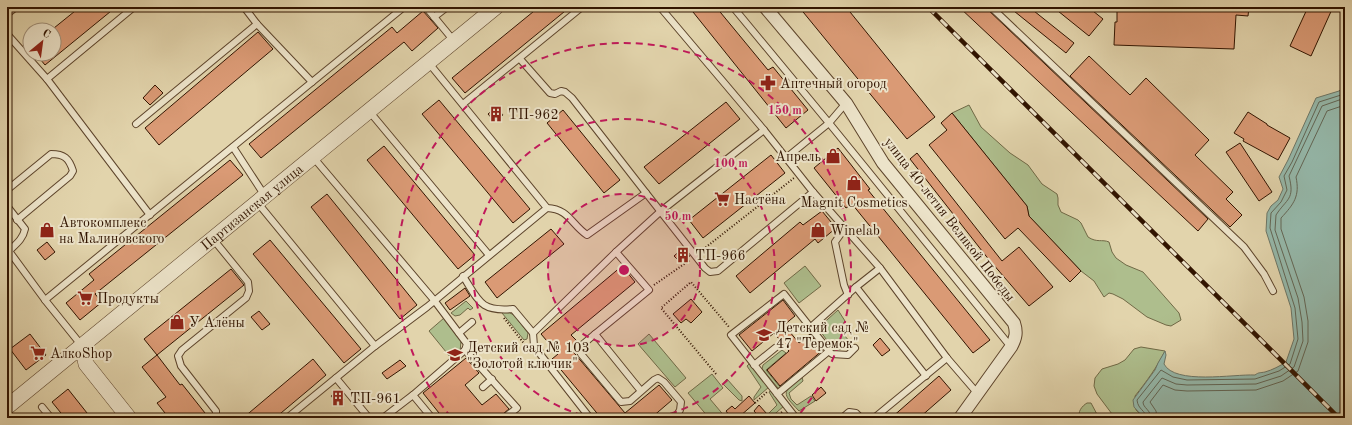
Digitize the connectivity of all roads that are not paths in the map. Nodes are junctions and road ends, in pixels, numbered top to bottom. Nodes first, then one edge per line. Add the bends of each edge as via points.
1 (16, 7) edge
2 (134, 7) edge
3 (244, 7) edge
4 (404, 7) edge
5 (426, 7) edge
6 (447, 7) edge
7 (496, 7) edge
8 (582, 7) edge
9 (660, 7) edge
10 (733, 7) edge
11 (765, 7) edge
12 (991, 7) edge
13 (7, 14) edge
14 (434, 17) junction
15 (258, 24) junction
16 (7, 34) edge
17 (454, 41) junction
18 (520, 59) junction
19 (428, 62) junction
20 (47, 79) junction
21 (312, 82) junction
22 (846, 103) junction
23 (463, 104) junction
24 (369, 111) junction
25 (829, 123) junction
26 (136, 124) dead end
27 (764, 130) junction
28 (233, 147) junction
29 (313, 157) junction
30 (786, 158) junction
31 (7, 190) edge
32 (813, 192) junction
33 (646, 193) junction
34 (261, 199) junction
35 (7, 206) edge
36 (547, 208) junction
37 (661, 211) junction
38 (150, 214) junction
39 (17, 220) junction
40 (845, 228) junction
41 (213, 238) junction
42 (616, 252) junction
43 (489, 255) junction
44 (880, 268) junction
45 (462, 276) junction
46 (856, 287) junction
47 (1273, 291) dead end
48 (848, 295) junction
49 (45, 300) junction
50 (434, 300) junction
51 (472, 322) dead end
52 (811, 327) junction
53 (459, 333) junction
54 (533, 333) junction
55 (595, 334) junction
56 (82, 346) junction
57 (375, 346) junction
58 (1011, 347) junction
59 (775, 348) dead end
60 (855, 348) dead end
61 (465, 350) junction
62 (829, 351) junction
63 (947, 358) junction
64 (754, 365) junction
65 (926, 376) junction
66 (336, 378) junction
67 (492, 379) junction
68 (483, 387) dead end
69 (641, 390) junction
70 (777, 394) junction
71 (978, 394) junction
72 (413, 395) junction
73 (7, 407) edge
74 (42, 407) dead end
75 (52, 418) edge
76 (129, 418) edge
77 (216, 418) edge
78 (288, 418) edge
79 (369, 418) edge
80 (383, 418) edge
81 (432, 418) edge
82 (504, 418) edge
83 (590, 418) edge
84 (675, 418) edge
85 (796, 418) edge
86 (842, 418) edge
87 (861, 418) edge
88 (874, 418) edge
89 (960, 418) edge

1 - 13 lane
2 - 20 lane
3 - 15 lane
4 - 21 lane
5 - 14 lane
6 - 14 lane
7 - 17 street, Партизанская улица
8 - 18 lane
9 - 27 lane
10 - 25 lane
11 - 22 street, улица 40-летия Великой Победы
12 - 47 lane via 1244,248 1264,274
14 - 17 lane
15 - 21 lane
15 - 26 lane
16 - 20 lane
17 - 19 street, Партизанская улица
18 - 23 lane
18 - 33 lane via 550,93 561,91 572,98
19 - 23 lane
19 - 24 street, Партизанская улица
20 - 38 lane
21 - 28 lane
22 - 25 lane
22 - 58 street, улица 40-летия Великой Победы via 883,163 1014,323 1016,335
23 - 36 lane
24 - 29 street, Партизанская улица
24 - 43 lane
25 - 30 lane
25 - 58 lane
27 - 30 lane
27 - 37 lane
28 - 34 lane
28 - 38 lane
29 - 34 street, Партизанская улица
29 - 50 lane
30 - 32 lane
31 - 39 lane via 51,154 64,156 72,166 70,176
32 - 37 lane via 718,271 710,272 705,268
32 - 40 lane
33 - 36 lane via 587,235 564,211
33 - 37 lane
34 - 41 street, Партизанская улица
34 - 57 lane
35 - 39 lane
36 - 43 lane
37 - 42 lane
38 - 49 lane
39 - 49 lane via 25,229 24,236 8,250
40 - 44 lane
40 - 48 lane via 835,242
41 - 56 street, Партизанская улица
41 - 77 lane via 248,282 249,291 246,298 178,356 181,366 216,411
42 - 54 lane
42 - 55 lane via 648,290
43 - 45 lane
44 - 46 lane
44 - 63 lane
45 - 50 lane
45 - 54 lane via 481,304 501,310 513,309
46 - 48 lane
46 - 65 lane
48 - 52 lane
49 - 56 lane
50 - 53 lane
50 - 57 lane
51 - 53 lane
52 - 62 lane
52 - 64 lane via 784,294 731,335
53 - 61 lane via 467,344
54 - 83 lane via 534,346 539,349 540,354
55 - 69 lane
55 - 69 lane via 579,349 581,354 621,402 630,401
56 - 73 street, Партизанская улица
56 - 76 street via 86,364
57 - 66 lane
58 - 71 street, улица 40-летия Великой Победы
59 - 64 lane
60 - 62 lane via 848,355 832,354
61 - 67 lane
61 - 72 lane
62 - 70 lane
63 - 65 lane
63 - 71 lane
64 - 70 lane
65 - 88 lane
66 - 78 lane
66 - 79 lane
67 - 68 lane
67 - 82 lane via 517,408
69 - 84 lane via 658,378 664,382 681,402
70 - 85 lane
71 - 89 street, улица 40-летия Великой Победы
72 - 80 lane
72 - 81 lane
74 - 75 lane
86 - 87 lane via 849,412 856,413

